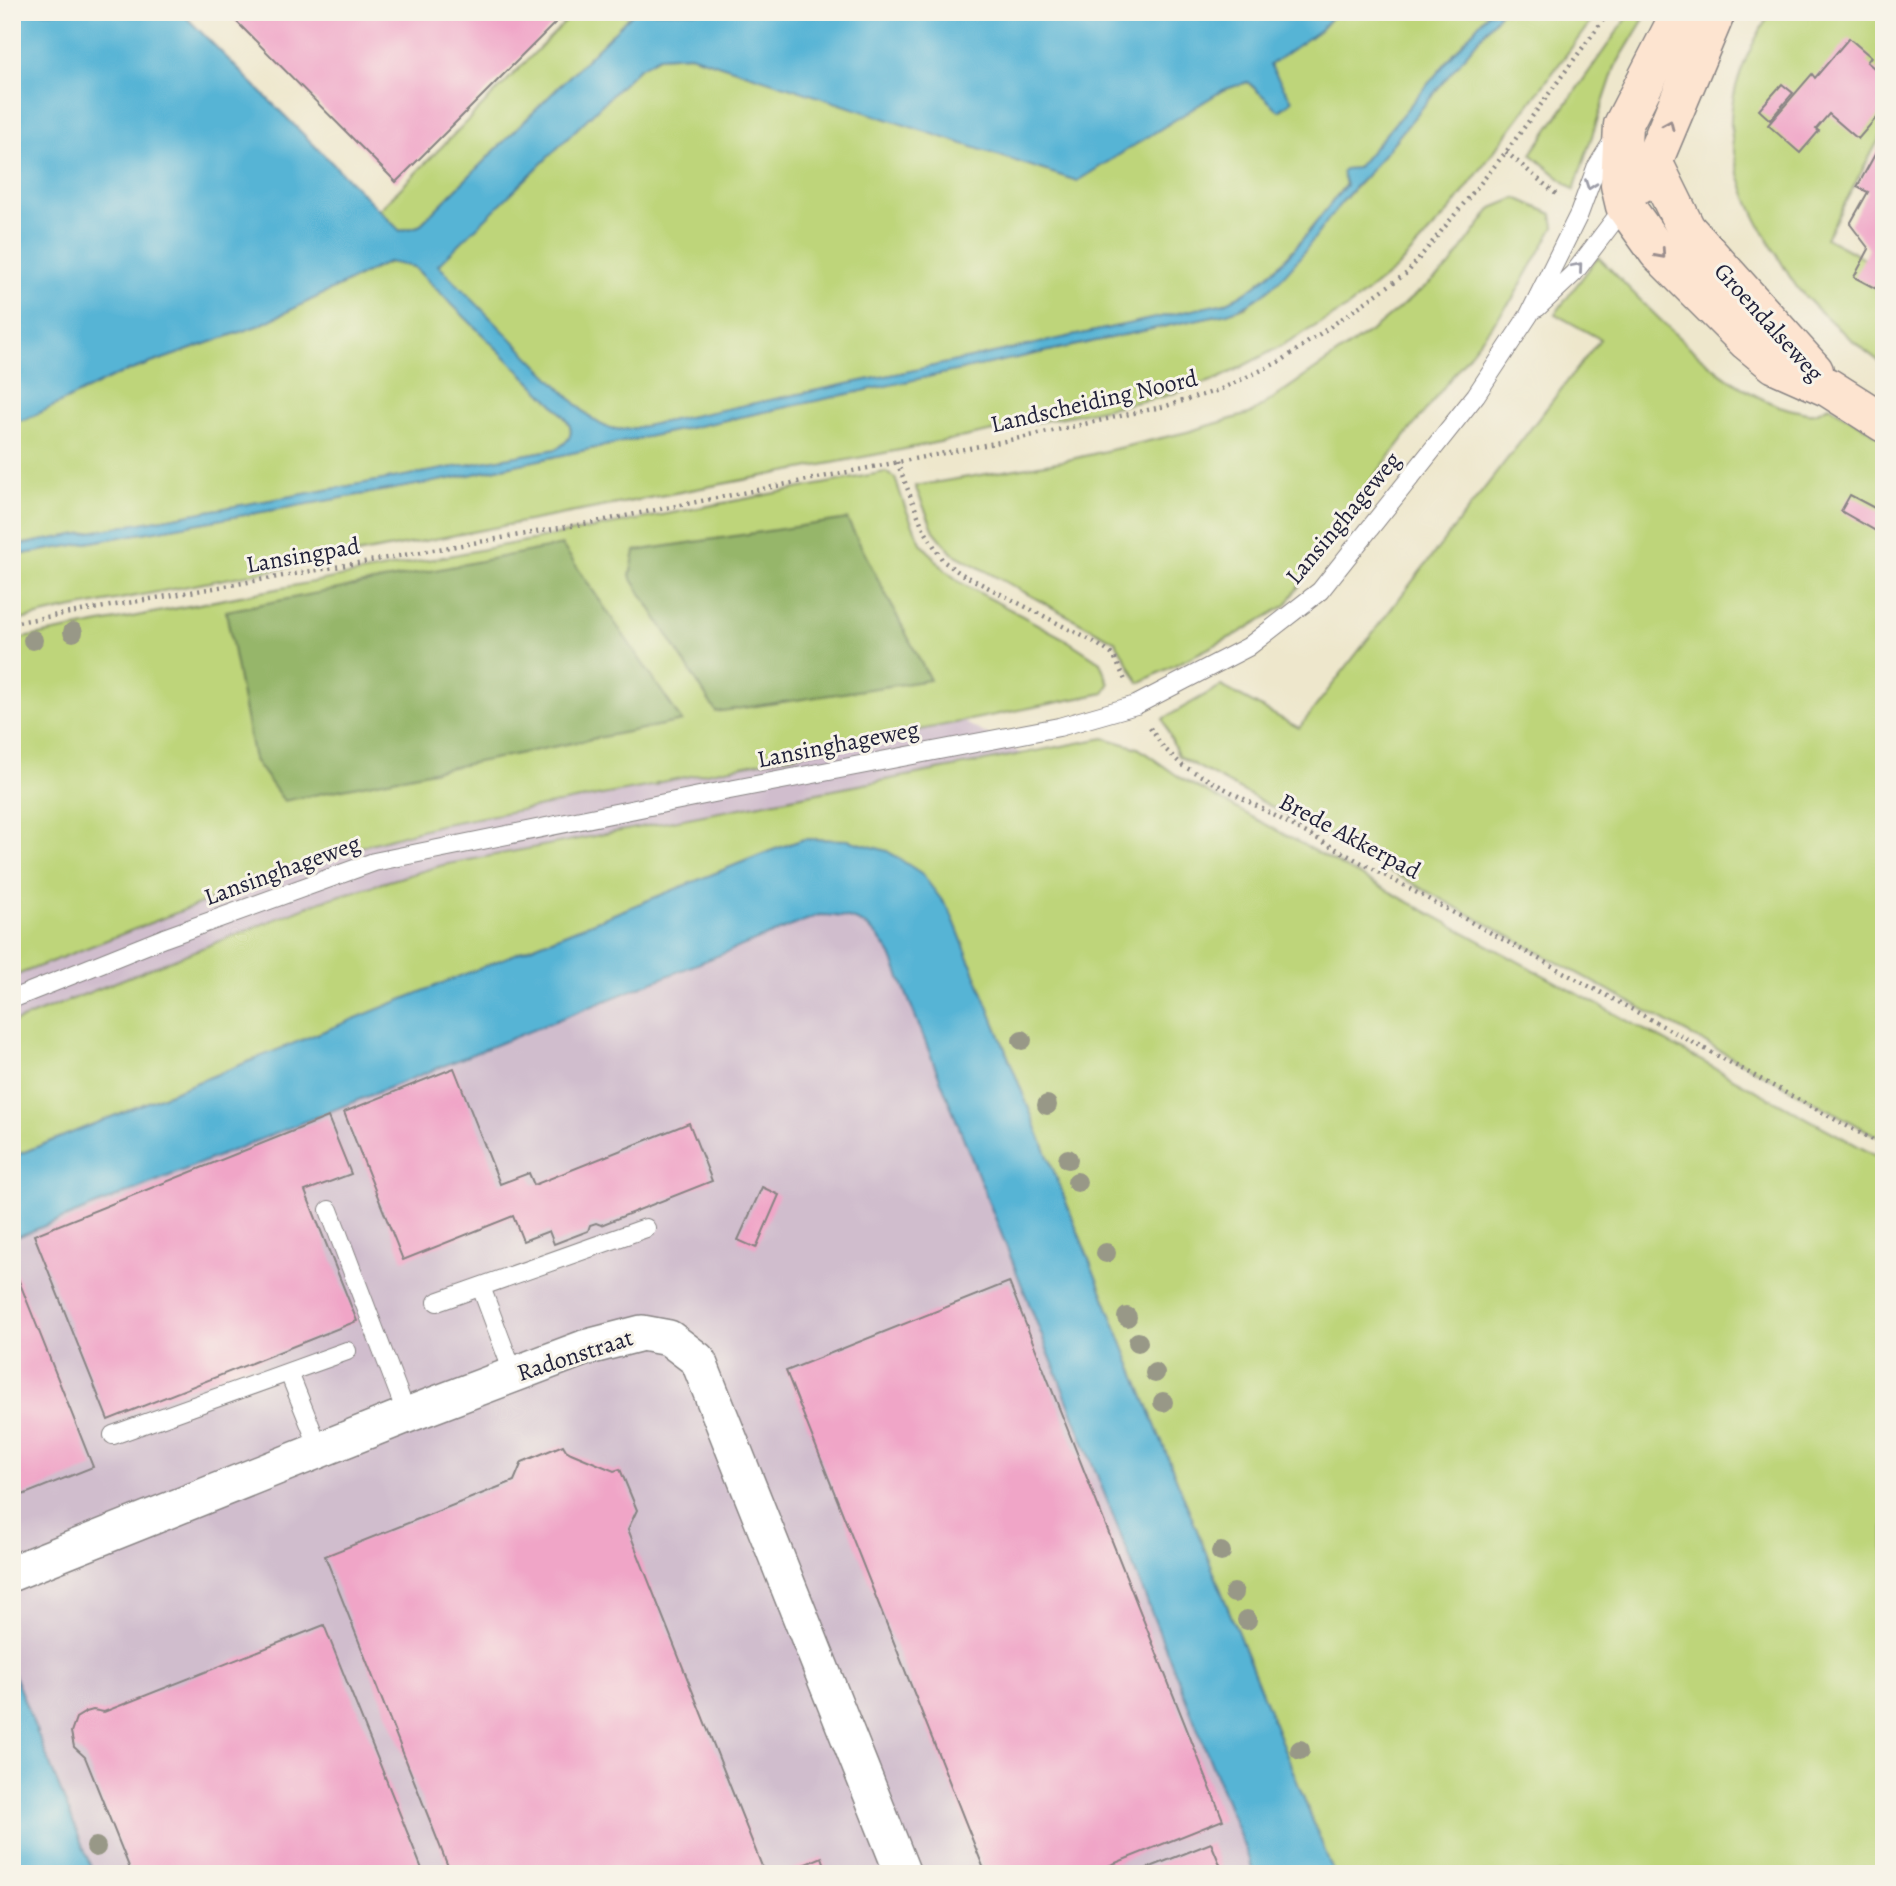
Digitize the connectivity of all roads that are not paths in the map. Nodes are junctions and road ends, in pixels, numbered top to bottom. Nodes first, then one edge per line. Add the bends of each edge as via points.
1 (1681, 12) edge
2 (1716, 12) edge
3 (1623, 125) junction
4 (1653, 162) junction
5 (1625, 206) junction
6 (1530, 315) junction
7 (1829, 388) junction
8 (1884, 423) edge
9 (12, 999) edge
10 (329, 1210) dead end
11 (646, 1228) dead end
12 (481, 1287) junction
13 (437, 1302) dead end
14 (347, 1351) dead end
15 (289, 1373) junction
16 (514, 1375) junction
17 (407, 1415) junction
18 (113, 1436) dead end
19 (320, 1450) junction
20 (12, 1573) edge
21 (903, 1874) edge

1 - 3 street, Groendalseweg
4 -> 2 street
3 - 5 street, Groendalseweg via 1620,186
3 -> 6 lane, Lansinghageweg via 1596,168
4 - 5 street
4 - 7 street, Groendalseweg via 1686,229
6 -> 5 lane, Lansinghageweg via 1574,273
5 -> 7 street, Groendalseweg via 1658,252 1747,341 1775,364
6 - 9 lane, Lansinghageweg via 1476,395 1320,591 1248,647 1136,705 1059,727 374,862
7 - 8 street
10 - 17 lane
11 - 12 lane
12 - 13 lane
12 - 16 lane
14 - 15 lane
15 - 18 lane
15 - 19 lane
16 - 17 street, Radonstraat
16 - 21 street, Radonstraat via 642,1333 669,1338 698,1360
17 - 19 street, Radonstraat
19 - 20 street, Radonstraat

